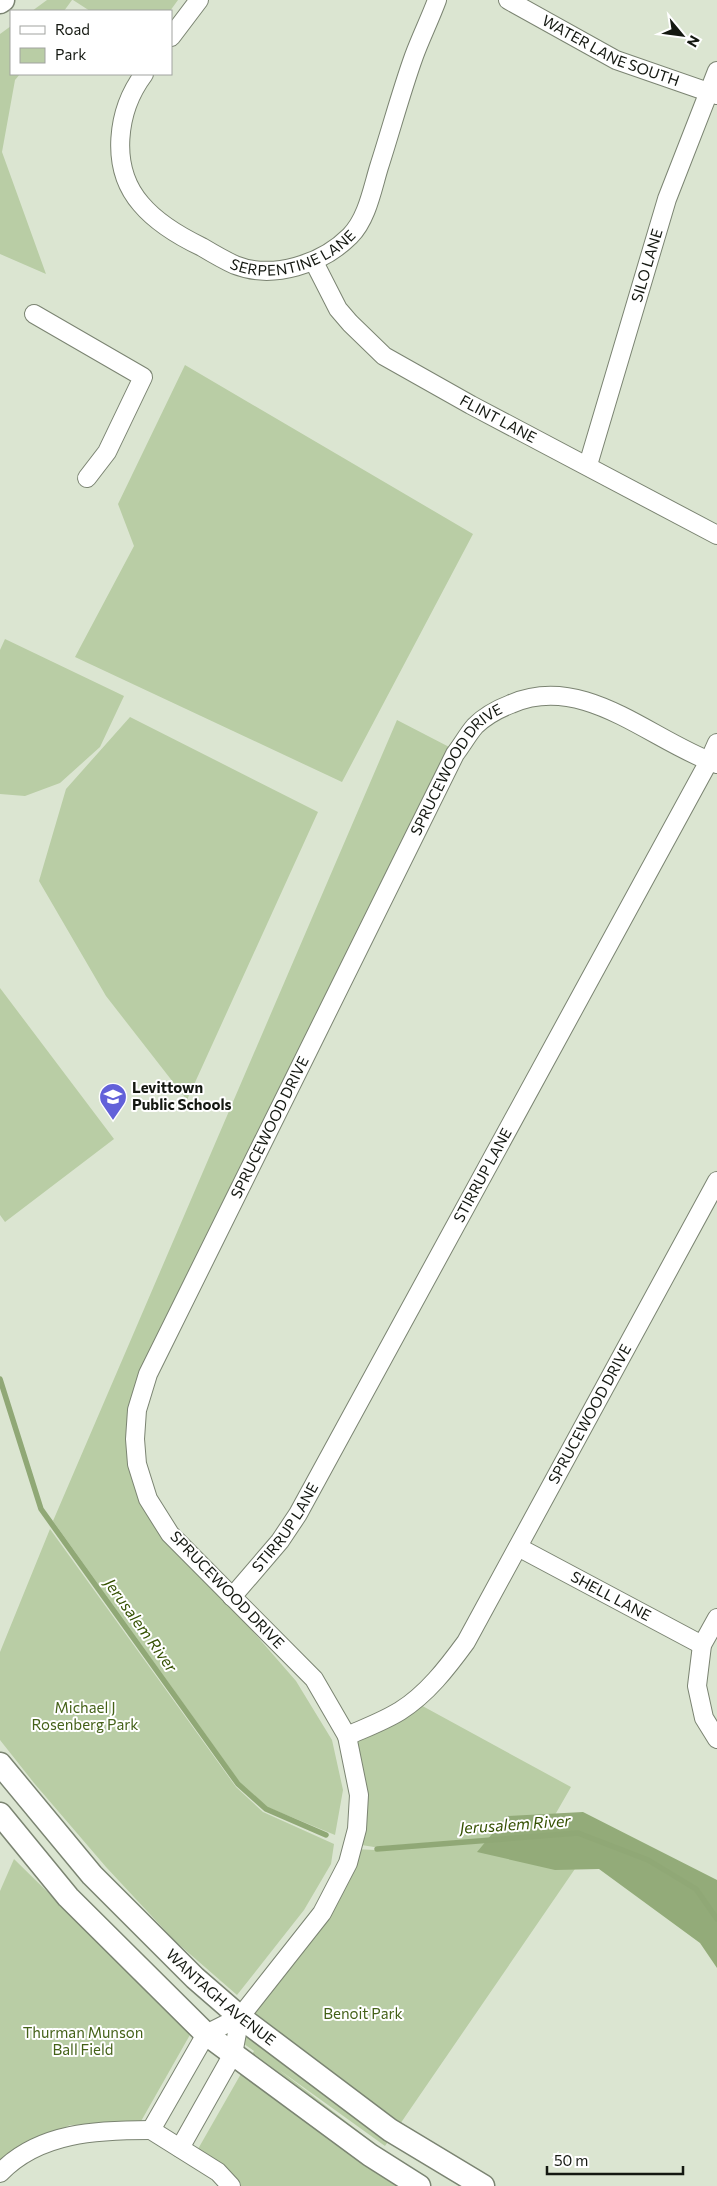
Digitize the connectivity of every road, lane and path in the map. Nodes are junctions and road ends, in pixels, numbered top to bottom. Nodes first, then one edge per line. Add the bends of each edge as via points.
1 (199, 0) edge
2 (438, 0) edge
3 (508, 0) edge
4 (526, 5) edge
5 (172, 36) edge
6 (717, 71) edge
7 (143, 75) edge
8 (713, 93) edge
9 (314, 262) junction
10 (34, 314) dead end
11 (588, 465) junction
12 (88, 478) dead end
13 (717, 535) edge
14 (717, 742) edge
15 (713, 762) edge
16 (717, 1181) edge
17 (518, 1547) junction
18 (232, 1597) junction
19 (717, 1618) edge
20 (702, 1646) junction
21 (348, 1736) junction
22 (717, 1739) edge
23 (0, 1764) edge
24 (0, 1814) edge
25 (240, 2017) junction
26 (206, 2034) junction
27 (233, 2054) junction
28 (151, 2130) junction
29 (180, 2148) junction
30 (0, 2173) edge
31 (231, 2186) edge
32 (419, 2186) edge
33 (483, 2186) edge

1 - 5 street
2 - 9 street, SERPENTINE LANE via 415,55 366,210 350,236
3 - 4 street, WATER LANE SOUTH
4 - 8 street, WATER LANE SOUTH via 616,60
6 - 8 street, SILO LANE
7 - 9 street, SERPENTINE LANE via 128,102 120,131 127,180 140,202 160,223 236,265 258,270 294,268
8 - 11 street, SILO LANE via 667,199
9 - 11 street, FLINT LANE via 338,310 384,356
10 - 12 street via 143,377 107,452
11 - 13 street, FLINT LANE
14 - 15 street, STIRRUP LANE
15 - 18 street, STIRRUP LANE via 298,1514 280,1541
15 - 18 street, SPRUCEWOOD DRIVE via 600,706 577,698 545,695 520,699 497,710 475,726 455,754 148,1374 137,1410 137,1464 148,1500 170,1534
16 - 17 street, SPRUCEWOOD DRIVE
17 - 20 street, SHELL LANE
17 - 21 street, SPRUCEWOOD DRIVE via 466,1642 448,1666 400,1711
18 - 21 street, SPRUCEWOOD DRIVE via 314,1679
19 - 20 street
20 - 22 street via 697,1686 704,1718
21 - 25 street, SPRUCEWOOD DRIVE via 359,1795 357,1829 348,1863 322,1913
23 - 25 main road, WANTAGH AVENUE via 92,1875 195,1978
24 - 26 main road via 68,1896
25 - 26 street
25 - 27 street
25 - 33 main road, WANTAGH AVENUE via 390,2130
26 - 27 main road
26 - 28 street
27 - 29 street
27 - 32 main road via 370,2155
28 - 29 street
28 - 30 street via 106,2130 64,2136 35,2148
29 - 31 street via 218,2172

